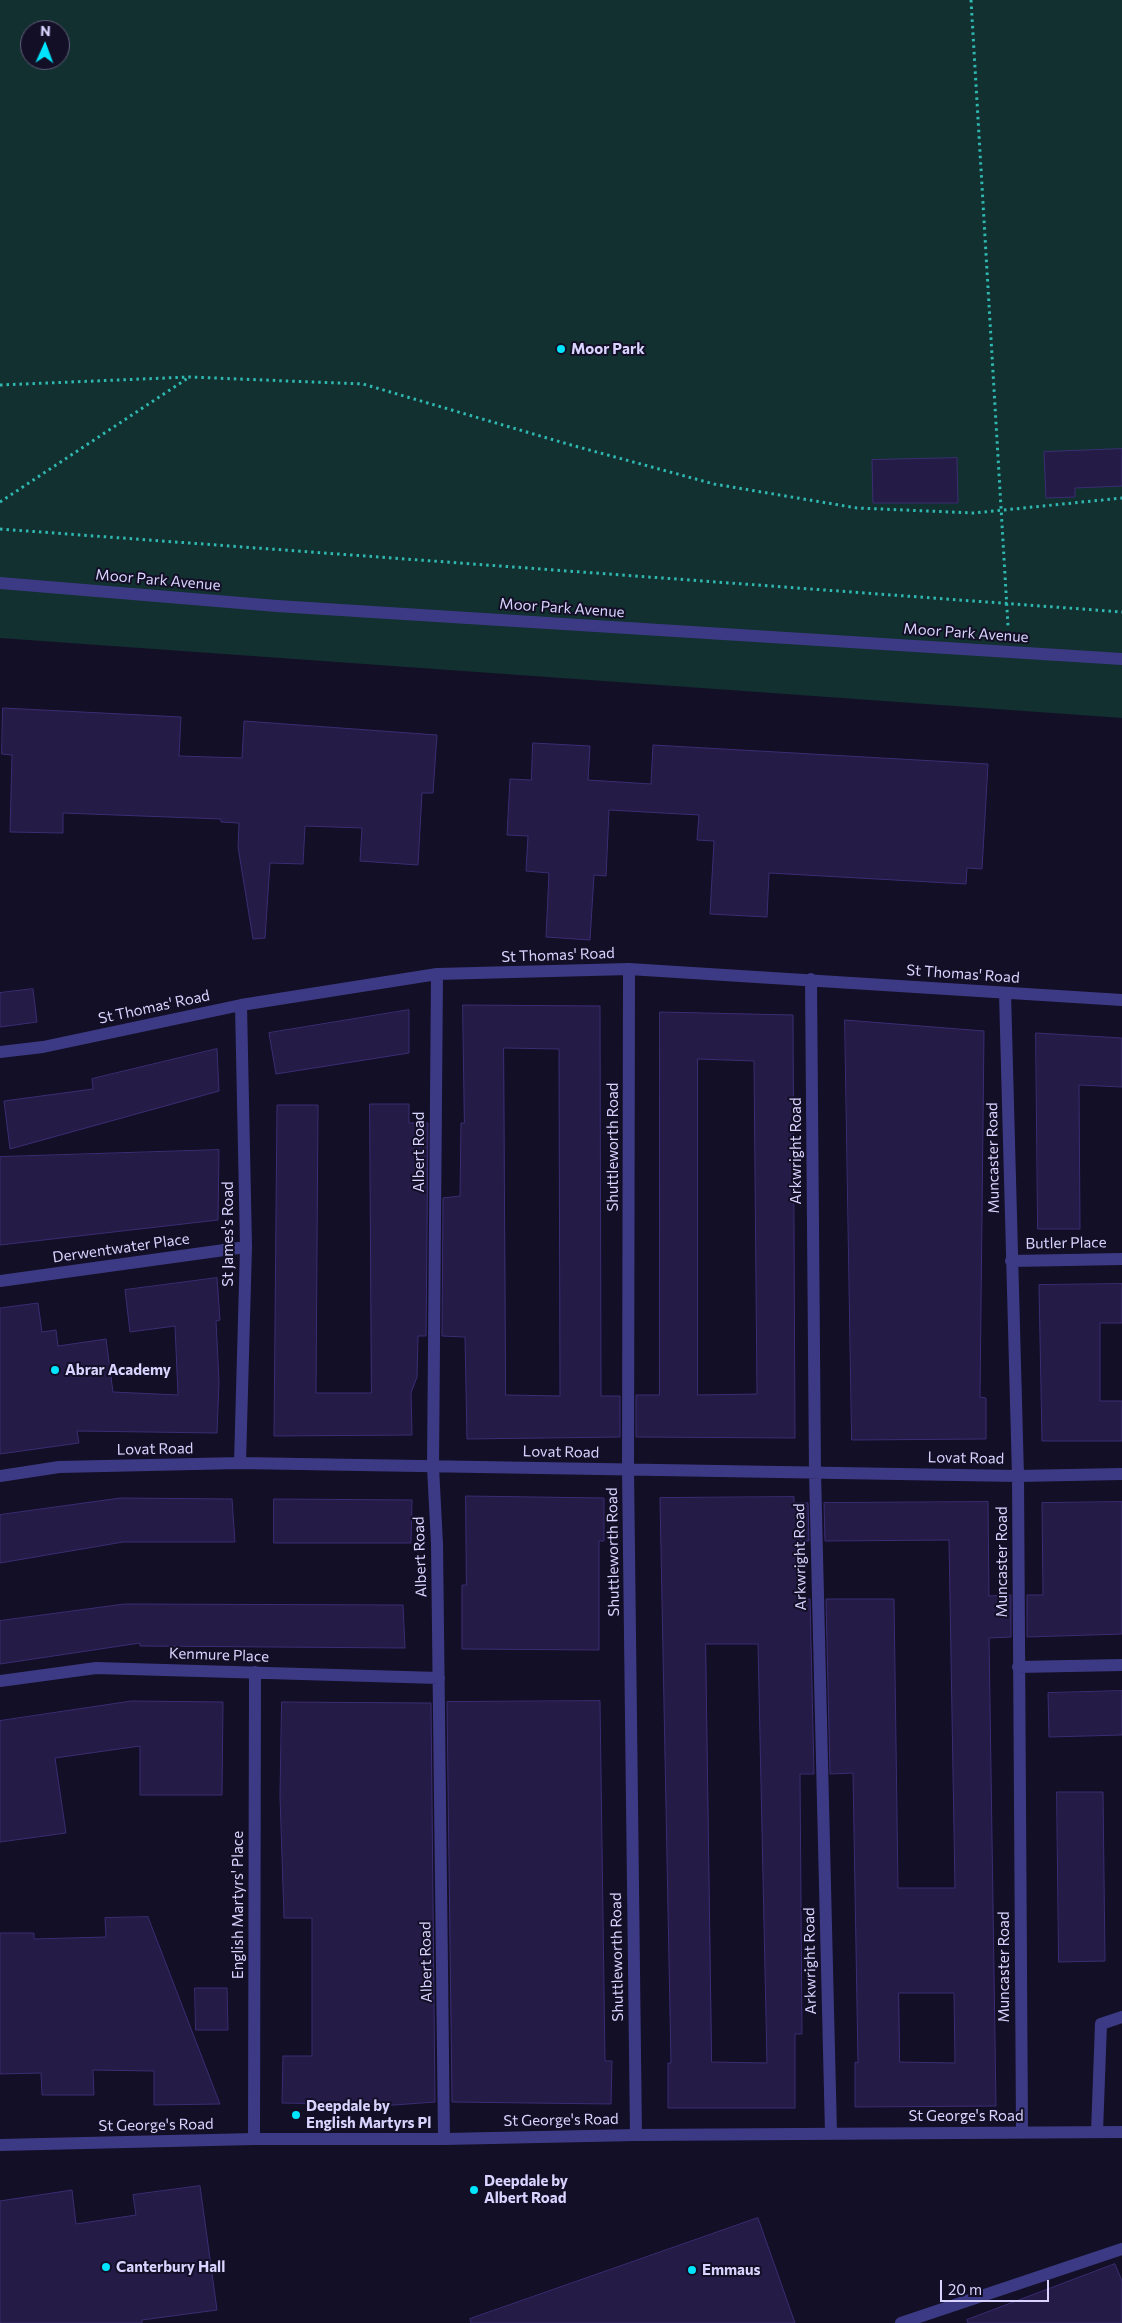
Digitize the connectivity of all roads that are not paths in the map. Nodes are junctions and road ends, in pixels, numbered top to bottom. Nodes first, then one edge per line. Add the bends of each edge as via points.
1 (0, 583) edge
2 (1122, 659) edge
3 (629, 969) junction
4 (437, 974) junction
5 (811, 979) junction
6 (1005, 993) junction
7 (1122, 1000) edge
8 (241, 1005) junction
9 (0, 1052) edge
10 (246, 1247) junction
11 (1122, 1258) edge
12 (1011, 1261) junction
13 (0, 1281) edge
14 (240, 1463) junction
15 (433, 1467) junction
16 (628, 1469) junction
17 (815, 1472) junction
18 (1122, 1474) edge
19 (0, 1476) edge
20 (1018, 1476) junction
21 (1122, 1665) edge
22 (1018, 1667) junction
23 (255, 1672) junction
24 (439, 1678) junction
25 (0, 1681) edge
26 (1122, 2016) edge
27 (1022, 2131) junction
28 (1097, 2132) junction
29 (1122, 2132) edge
30 (831, 2133) junction
31 (636, 2135) junction
32 (254, 2138) junction
33 (444, 2139) junction
34 (0, 2145) edge
35 (1122, 2249) edge
36 (901, 2323) edge

1 - 2 street, Moor Park Avenue via 277,606
3 - 4 street, St Thomas' Road
3 - 5 street, St Thomas' Road
3 - 16 street, Shuttleworth Road
4 - 8 street, St Thomas' Road
4 - 15 street, Albert Road
5 - 6 street, St Thomas' Road
5 - 17 street, Arkwright Road
6 - 7 street, St Thomas' Road
6 - 12 street, Muncaster Road
8 - 9 street, St Thomas' Road via 43,1047
8 - 10 street, St James's Road
10 - 13 street, Derwentwater Place
10 - 14 street, St James's Road
11 - 12 street, Butler Place
12 - 20 street, Muncaster Road
14 - 15 street, Lovat Road
14 - 19 street, Lovat Road via 59,1467
15 - 16 street, Lovat Road
15 - 24 street, Albert Road
16 - 17 street, Lovat Road
16 - 31 street, Shuttleworth Road
17 - 20 street, Lovat Road
17 - 30 street, Arkwright Road
18 - 20 street, Lovat Road
20 - 22 street, Muncaster Road
21 - 22 street
22 - 27 street, Muncaster Road
23 - 24 street, Kenmure Place
23 - 25 street, Kenmure Place via 96,1668
23 - 32 street, English Martyrs' Place
24 - 33 street, Albert Road
26 - 28 street via 1101,2024
27 - 28 street, St George's Road
27 - 30 street, St George's Road
28 - 29 street, St George's Road
30 - 31 street, St George's Road
31 - 33 street, St George's Road
32 - 33 street, St George's Road
32 - 34 street, St George's Road
35 - 36 street

